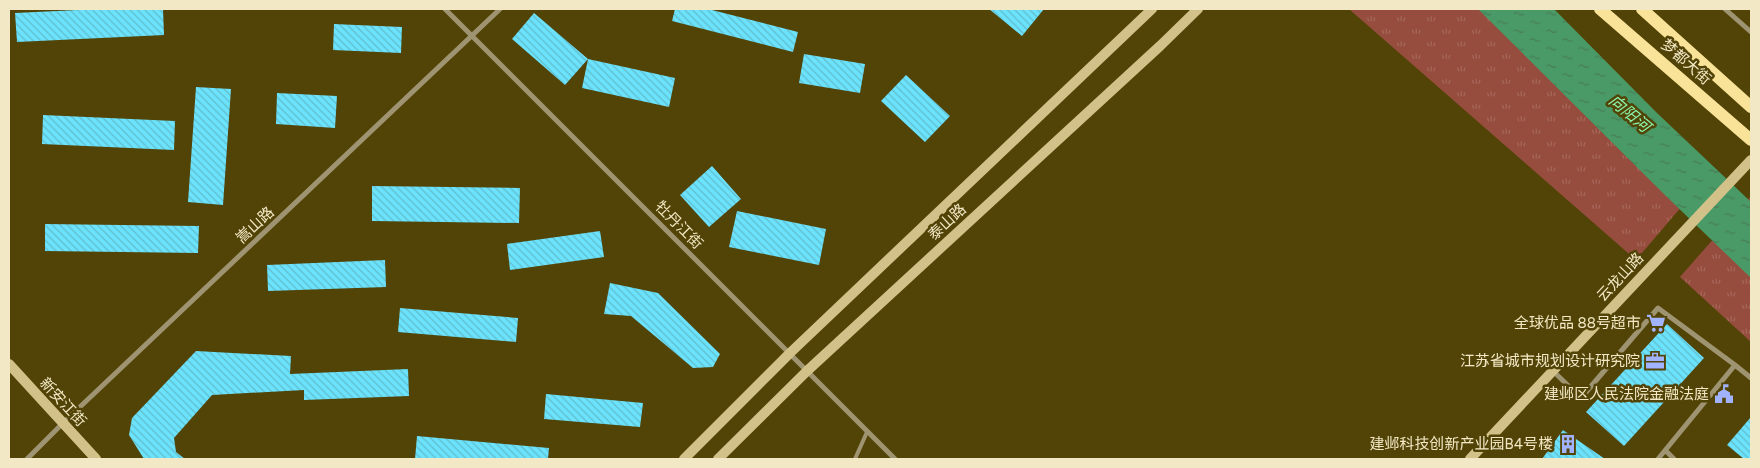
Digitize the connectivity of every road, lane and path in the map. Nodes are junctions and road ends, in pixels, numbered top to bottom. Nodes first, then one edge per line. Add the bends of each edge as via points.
1 (445, 9) edge
2 (500, 9) edge
3 (1152, 9) edge
4 (1198, 9) edge
5 (1600, 9) edge
6 (1642, 9) edge
7 (1725, 9) edge
8 (1751, 32) edge
9 (472, 36) junction
10 (1750, 103) edge
11 (1751, 140) edge
12 (1751, 160) edge
13 (790, 353) junction
14 (9, 364) edge
15 (1735, 365) junction
16 (807, 371) junction
17 (1553, 371) junction
18 (1751, 378) edge
19 (63, 423) junction
20 (867, 432) junction
21 (1666, 451) junction
22 (27, 459) edge
23 (96, 459) edge
24 (684, 459) edge
25 (718, 459) edge
26 (855, 459) edge
27 (895, 459) edge
28 (1470, 459) edge
29 (1658, 459) edge
30 (1674, 459) edge

1 - 9 street, 牡丹江街
2 - 9 street, 嵩山路
3 - 13 street, 泰山路
4 - 16 street, 泰山路
5 - 11 main road, 梦都大街
6 - 10 main road, 梦都大街
7 - 8 street
9 - 13 street, 牡丹江街
9 - 19 street, 嵩山路
12 - 17 street, 云龙山路
13 - 16 street, 牡丹江街
13 - 24 street, 泰山路
14 - 19 street, 新安江街
15 - 17 street via 1658,308 1581,398
15 - 18 street
15 - 21 street
16 - 20 street, 牡丹江街
16 - 25 street, 泰山路
17 - 28 street, 云龙山路
19 - 22 street, 嵩山路
19 - 23 street, 新安江街
20 - 26 lane
20 - 27 street, 牡丹江街
21 - 29 street
21 - 30 street

